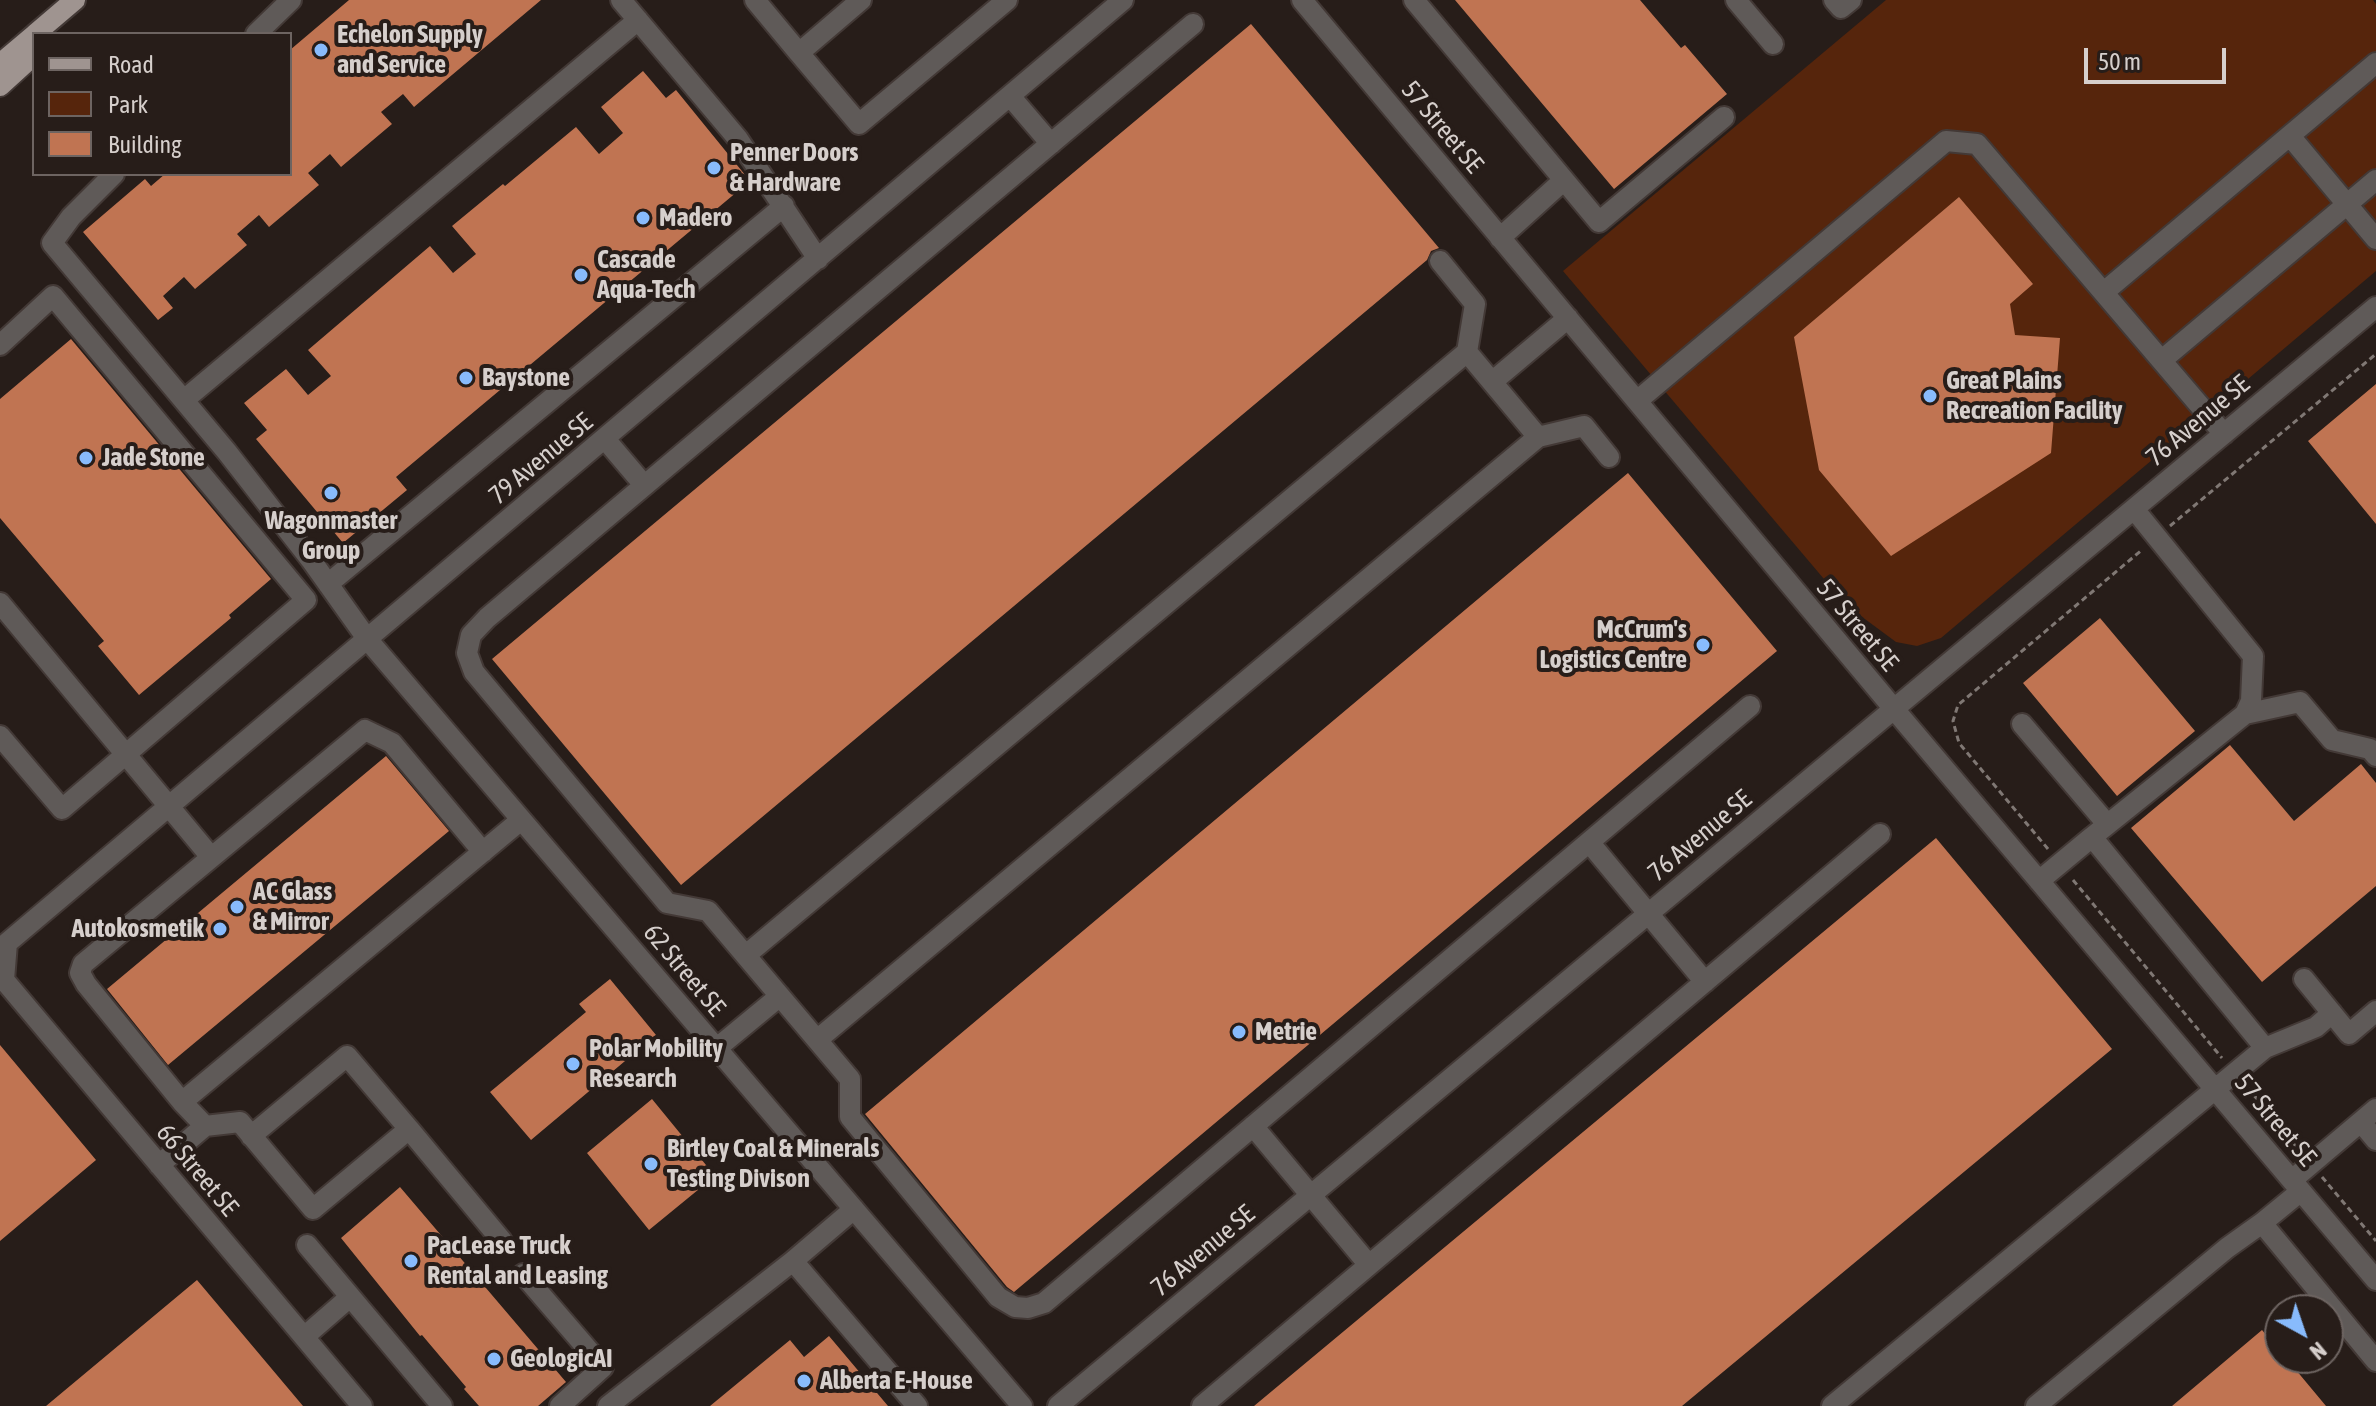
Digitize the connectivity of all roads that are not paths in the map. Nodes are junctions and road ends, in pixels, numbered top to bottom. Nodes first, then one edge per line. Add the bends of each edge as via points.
1 (75, 0) edge
2 (85, 0) edge
3 (291, 0) edge
4 (621, 0) edge
5 (755, 0) edge
6 (861, 0) edge
7 (1007, 0) edge
8 (1123, 0) edge
9 (1414, 0) edge
10 (1736, 0) edge
11 (1834, 0) edge
12 (1851, 0) edge
13 (1314, 4) edge
14 (638, 20) junction
15 (1193, 24) dead end
16 (36, 32) edge
17 (58, 32) edge
18 (258, 32) edge
19 (32, 36) edge
20 (1773, 44) dead end
21 (799, 53) junction
22 (32, 57) edge
23 (2376, 63) edge
24 (0, 64) edge
25 (0, 86) edge
26 (1010, 96) junction
27 (1724, 117) dead end
28 (2290, 136) junction
29 (1051, 144) junction
30 (112, 176) edge
31 (1564, 180) junction
32 (2376, 180) edge
33 (2347, 205) junction
34 (784, 206) junction
35 (1500, 238) junction
36 (2376, 239) edge
37 (818, 259) junction
38 (1440, 261) dead end
39 (2104, 292) junction
40 (2376, 307) edge
41 (1568, 318) junction
42 (0, 345) edge
43 (1467, 352) junction
44 (2162, 360) junction
45 (1492, 382) junction
46 (184, 400) junction
47 (1637, 401) junction
48 (2224, 434) junction
49 (1538, 437) junction
50 (605, 439) junction
51 (1609, 457) dead end
52 (644, 485) junction
53 (2134, 509) junction
54 (328, 584) junction
55 (0, 603) edge
56 (368, 640) junction
57 (1750, 706) dead end
58 (1894, 709) junction
59 (2245, 714) junction
60 (2022, 724) dead end
61 (0, 736) edge
62 (126, 756) junction
63 (2376, 756) edge
64 (169, 807) junction
65 (521, 820) junction
66 (2100, 831) junction
67 (1880, 834) dead end
68 (1589, 842) junction
69 (483, 852) junction
70 (211, 857) junction
71 (2039, 881) junction
72 (1649, 913) junction
73 (746, 955) junction
74 (5, 964) joint
75 (2304, 979) dead end
76 (1705, 982) junction
77 (780, 996) junction
78 (2376, 1011) edge
79 (2332, 1013) junction
80 (817, 1040) junction
81 (717, 1048) junction
82 (2265, 1048) junction
83 (2215, 1089) junction
84 (182, 1102) junction
85 (2368, 1116) edge
86 (205, 1126) junction
87 (1253, 1126) junction
88 (409, 1129) junction
89 (251, 1136) junction
90 (2376, 1140) edge
91 (159, 1165) junction
92 (2296, 1186) junction
93 (1311, 1194) junction
94 (854, 1209) junction
95 (2262, 1223) junction
96 (502, 1241) dead end
97 (307, 1245) dead end
98 (793, 1261) junction
99 (1369, 1265) junction
100 (523, 1274) dead end
101 (2376, 1280) edge
102 (350, 1297) junction
103 (304, 1337) junction
104 (2376, 1361) edge
105 (362, 1406) edge
106 (442, 1406) edge
107 (560, 1406) edge
108 (608, 1406) edge
109 (917, 1406) edge
110 (1022, 1406) edge
111 (1058, 1406) edge
112 (1202, 1406) edge
113 (1832, 1406) edge
114 (2036, 1406) edge

1 - 16 main road
2 - 17 main road
3 - 18 street
4 - 14 street
5 - 21 street
6 - 21 street
7 - 21 street via 859,124
8 - 26 street, 79 Avenue SE
9 - 31 street
10 - 20 street
11 - 12 street via 1841,8
13 - 35 street, 57 Street SE
14 - 34 street via 738,139
14 - 46 street
15 - 29 street
19 - 24 main road
22 - 25 main road
23 - 28 street
26 - 29 street
26 - 37 street, 79 Avenue SE
27 - 31 street via 1599,222
28 - 33 street
28 - 39 street
29 - 52 street
30 - 46 street, 62 Street SE via 52,243
31 - 35 street
32 - 33 street
33 - 36 street
33 - 44 street
34 - 37 street
34 - 54 street
35 - 41 street, 57 Street SE
37 - 50 street, 79 Avenue SE
38 - 43 street via 1475,304
39 - 44 street
39 - 47 street via 1977,144 1946,141
40 - 48 street, 76 Avenue SE
41 - 45 street
41 - 47 street, 57 Street SE
42 - 62 street via 53,296 306,600
43 - 45 street
43 - 73 street
44 - 48 street
45 - 49 street
46 - 54 street, 62 Street SE
47 - 58 street, 57 Street SE
48 - 53 street, 76 Avenue SE
49 - 51 street via 1584,426
49 - 80 street
50 - 52 street
50 - 56 street, 79 Avenue SE
52 - 73 street via 487,618 471,635 467,653 474,672 667,903 708,911
53 - 58 street, 76 Avenue SE
53 - 59 street via 2253,656 2251,701
54 - 56 street, 62 Street SE
55 - 62 street
56 - 64 street, 79 Avenue SE
56 - 65 street, 62 Street SE
57 - 68 street
58 - 71 street, 57 Street SE
58 - 72 street, 76 Avenue SE
59 - 63 street via 2300,702 2332,740 2370,749
59 - 66 street
60 - 66 street
61 - 62 street via 62,809
62 - 64 street
64 - 70 street
64 - 74 street, 79 Avenue SE via 7,943
65 - 69 street
65 - 81 street, 62 Street SE
66 - 71 street
66 - 82 street
67 - 76 street
68 - 72 street
68 - 87 street
69 - 70 street via 392,743 365,730
69 - 84 street
70 - 84 street via 83,964 80,973
71 - 83 street, 57 Street SE
72 - 76 street
72 - 93 street, 76 Avenue SE
73 - 77 street
74 - 91 street, 66 Street SE via 4,980
75 - 79 street
76 - 99 street
77 - 80 street
77 - 81 street
78 - 79 street via 2349,1034
79 - 82 street via 2316,1027
80 - 87 street via 850,1079 850,1117 998,1297 1015,1307 1044,1303
81 - 94 street, 62 Street SE
82 - 83 street
83 - 92 street, 57 Street SE
83 - 113 street
84 - 86 street
85 - 90 street
85 - 92 street
86 - 89 street via 240,1122
86 - 91 street
87 - 93 street
88 - 89 street via 313,1209
88 - 89 street via 347,1056
88 - 96 street
91 - 103 street, 66 Street SE
92 - 95 street
92 - 101 street, 57 Street SE
93 - 99 street
93 - 111 street, 76 Avenue SE
94 - 98 street
94 - 110 street, 62 Street SE
95 - 104 street
95 - 114 street
97 - 102 street
98 - 108 street
98 - 109 street
99 - 112 street
100 - 107 street via 603,1367
102 - 103 street
102 - 106 street
103 - 105 street, 66 Street SE

